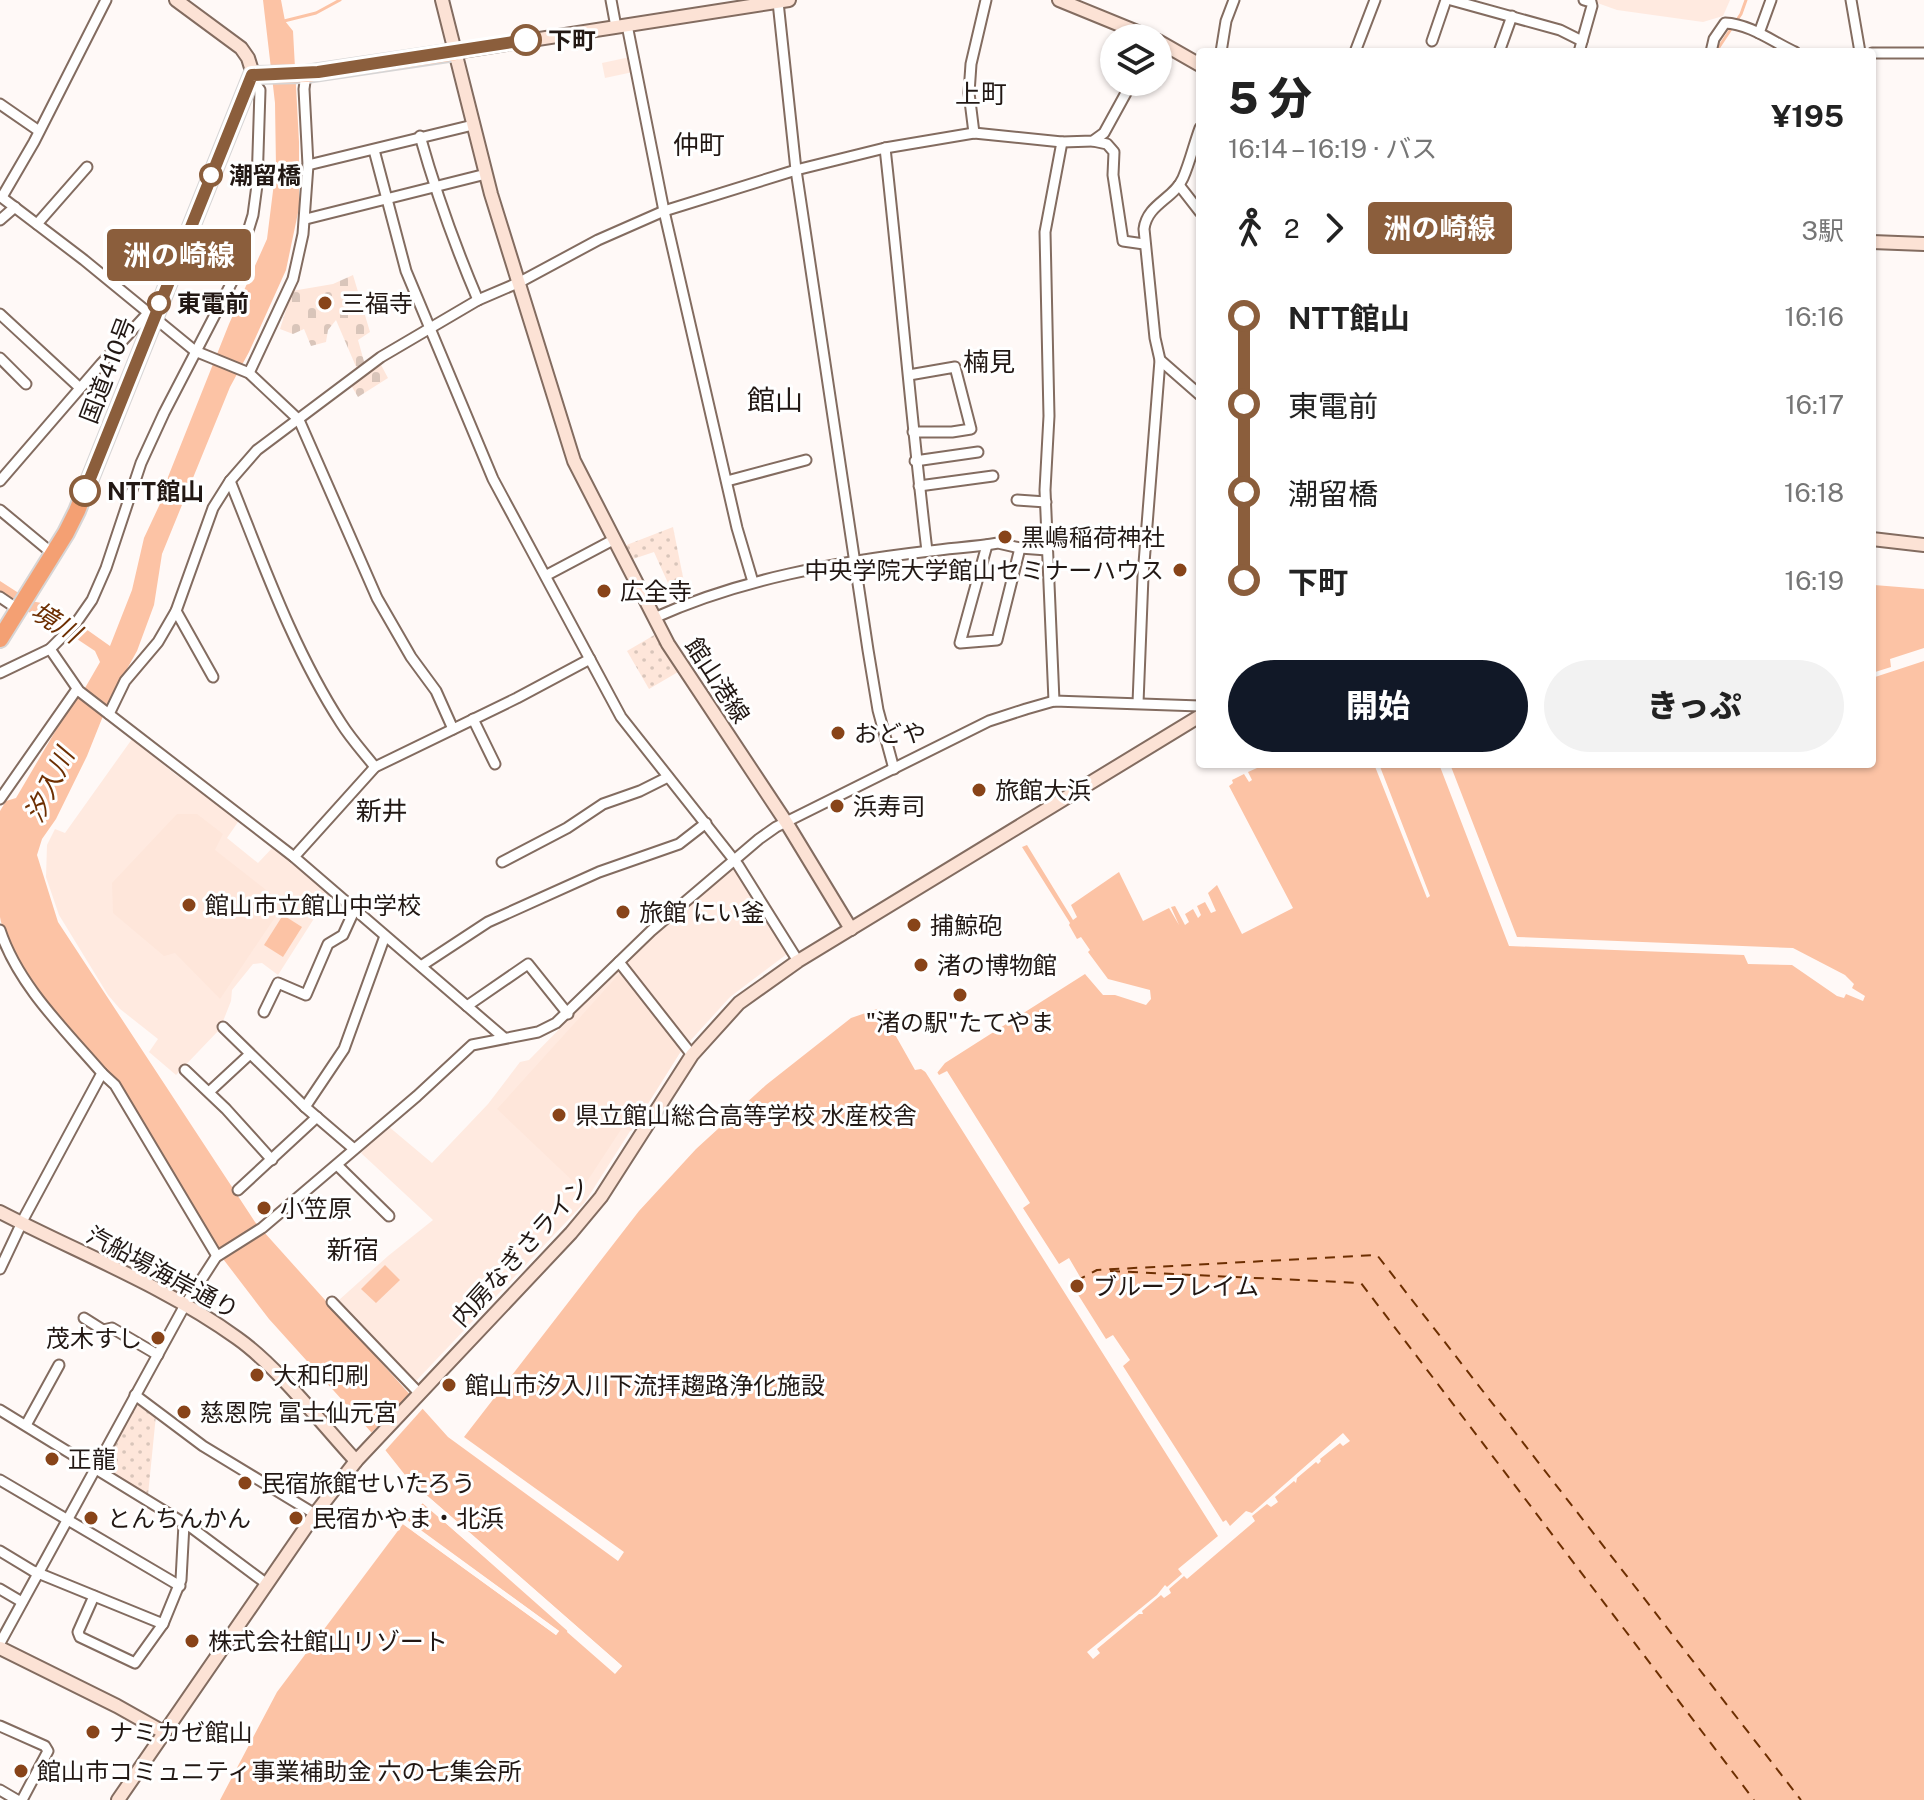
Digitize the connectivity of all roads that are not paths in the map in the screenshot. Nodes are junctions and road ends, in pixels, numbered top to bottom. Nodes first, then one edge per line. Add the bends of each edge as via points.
1 (106, 0) edge
2 (176, 0) edge
3 (442, 0) edge
4 (611, 0) edge
5 (986, 0) edge
6 (1059, 0) edge
7 (1234, 0) edge
8 (1375, 0) edge
9 (1449, 0) edge
10 (1584, 0) edge
11 (1771, 0) edge
12 (1851, 0) edge
13 (783, 1) edge
14 (1512, 16) junction
15 (1118, 24) edge
16 (621, 26) junction
17 (1759, 33) junction
18 (1432, 41) dead end
19 (1582, 41) junction
20 (1222, 48) edge
21 (1357, 48) edge
22 (1500, 48) edge
23 (1580, 48) edge
24 (1712, 48) edge
25 (1778, 48) edge
26 (1859, 48) edge
27 (1172, 49) edge
28 (455, 52) junction
29 (1876, 53) edge
30 (1924, 53) edge
31 (1196, 63) edge
32 (301, 74) junction
33 (257, 75) junction
34 (1124, 96) edge
35 (0, 104) edge
36 (473, 125) junction
37 (39, 131) junction
38 (974, 133) junction
39 (420, 136) junction
40 (1196, 140) edge
41 (1093, 141) junction
42 (1062, 142) junction
43 (885, 148) junction
44 (374, 150) junction
45 (308, 165) junction
46 (87, 167) dead end
47 (796, 170) junction
48 (486, 174) junction
49 (1179, 185) junction
50 (434, 186) junction
51 (1, 196) edge
52 (386, 200) junction
53 (15, 207) junction
54 (1196, 207) edge
55 (664, 211) junction
56 (306, 219) junction
57 (0, 220) edge
58 (37, 224) junction
59 (1876, 242) edge
60 (1144, 244) junction
61 (1924, 244) edge
62 (520, 282) junction
63 (478, 300) junction
64 (0, 314) edge
65 (151, 315) junction
66 (431, 327) junction
67 (195, 351) junction
68 (0, 358) edge
69 (1160, 360) junction
70 (245, 372) junction
71 (909, 375) junction
72 (26, 384) dead end
73 (80, 388) junction
74 (1196, 392) edge
75 (299, 420) junction
76 (913, 432) junction
77 (978, 452) dead end
78 (806, 460) dead end
79 (915, 461) junction
80 (993, 476) dead end
81 (0, 481) edge
82 (230, 481) junction
83 (727, 481) junction
84 (919, 486) junction
85 (1017, 500) dead end
86 (1046, 502) junction
87 (0, 510) edge
88 (1876, 539) edge
89 (613, 540) junction
90 (987, 545) junction
91 (1924, 545) edge
92 (1020, 548) junction
93 (1047, 550) junction
94 (927, 551) junction
95 (53, 554) junction
96 (855, 563) junction
97 (547, 575) junction
98 (753, 582) junction
99 (0, 597) edge
100 (22, 604) junction
101 (176, 611) junction
102 (654, 618) junction
103 (0, 639) edge
104 (50, 649) junction
105 (590, 659) junction
106 (0, 673) edge
107 (213, 677) dead end
108 (78, 690) junction
109 (1054, 701) junction
110 (1138, 703) junction
111 (1196, 706) edge
112 (108, 713) junction
113 (1196, 718) edge
114 (473, 719) junction
115 (453, 729) junction
116 (495, 764) dead end
117 (375, 767) junction
118 (894, 769) junction
119 (668, 777) junction
120 (0, 799) edge
121 (786, 822) junction
122 (706, 823) junction
123 (294, 857) junction
124 (733, 860) junction
125 (502, 862) dead end
126 (354, 911) junction
127 (851, 929) junction
128 (0, 930) edge
129 (385, 936) junction
130 (798, 961) junction
131 (619, 962) junction
132 (421, 966) junction
133 (467, 1006) junction
134 (264, 1012) dead end
135 (568, 1014) junction
136 (223, 1027) dead end
137 (503, 1037) junction
138 (250, 1054) junction
139 (692, 1055) junction
140 (185, 1070) dead end
141 (102, 1073) junction
142 (209, 1092) junction
143 (305, 1107) junction
144 (317, 1117) junction
145 (354, 1149) junction
146 (272, 1160) junction
147 (337, 1165) junction
148 (238, 1190) dead end
149 (0, 1212) edge
150 (389, 1216) dead end
151 (22, 1223) junction
152 (219, 1255) junction
153 (0, 1269) edge
154 (332, 1302) dead end
155 (185, 1305) junction
156 (84, 1318) dead end
157 (158, 1355) junction
158 (59, 1365) dead end
159 (135, 1395) junction
160 (417, 1395) junction
161 (0, 1410) edge
162 (26, 1425) junction
163 (356, 1461) junction
164 (96, 1467) junction
165 (0, 1480) edge
166 (315, 1514) junction
167 (68, 1520) junction
168 (184, 1524) junction
169 (0, 1551) edge
170 (39, 1573) junction
171 (267, 1584) junction
172 (180, 1586) junction
173 (0, 1589) edge
174 (94, 1596) junction
175 (22, 1602) junction
176 (163, 1624) junction
177 (0, 1646) edge
178 (0, 1726) edge
179 (165, 1733) junction
180 (0, 1790) edge
181 (20, 1800) edge
182 (118, 1800) edge

1 - 37 street
2 - 33 main road via 241,48
3 - 28 main road, 館山港線
4 - 16 street
5 - 38 street via 971,64
6 - 15 main road
7 - 20 street
8 - 21 street
9 - 14 street
9 - 18 street
10 - 19 street via 1592,6
11 - 17 street
12 - 26 street
13 - 16 main road
13 - 47 street
14 - 19 street
14 - 22 street
16 - 28 main road
16 - 55 street
17 - 24 street via 1725,23
17 - 25 street
19 - 23 street
27 - 31 main road
28 - 32 highway
28 - 36 main road, 館山港線
29 - 30 street
32 - 33 highway
32 - 45 street
33 - 65 highway, 国道410号
33 - 67 street via 253,215 233,280
34 - 41 street via 1104,133
35 - 37 street
36 - 39 street
36 - 48 main road, 館山港線
37 - 51 street
38 - 42 street
38 - 43 street
39 - 44 street
39 - 50 street
40 - 49 street
41 - 42 street
41 - 60 street via 1114,152 1123,241
42 - 86 street via 1045,232
43 - 47 street
43 - 71 street
44 - 45 street
44 - 52 street
45 - 56 street
46 - 58 street
47 - 55 street
47 - 96 street
48 - 50 street
48 - 62 main road, 館山港線
49 - 54 street
49 - 60 street via 1146,218
50 - 52 street
50 - 63 street
51 - 53 street
52 - 56 street
52 - 66 street via 406,271
53 - 57 street
53 - 58 street
55 - 62 street
55 - 83 street
56 - 70 street via 293,279
58 - 65 street
59 - 61 main road
60 - 69 street
62 - 63 street
62 - 89 main road, 館山港線 via 568,445
63 - 66 street
64 - 73 street
65 - 67 street
65 - 73 street
65 - 95 highway, 国道410号 via 82,498
66 - 75 street via 381,357
66 - 97 street via 493,479
67 - 70 street
67 - 104 street via 141,463 92,600
68 - 72 street
69 - 74 street
69 - 110 street
70 - 75 street
71 - 76 street
71 - 76 street via 955,367 971,429
73 - 81 street
75 - 82 street via 257,450
75 - 115 street via 377,598 436,691
76 - 79 street
77 - 79 street
78 - 83 street
79 - 84 street
80 - 84 street
82 - 101 street via 213,508
82 - 117 street via 302,652 341,723
83 - 98 street
84 - 94 street
85 - 86 street
86 - 93 street
87 - 95 street
88 - 91 main road
89 - 97 street
89 - 102 main road, 館山港線
90 - 92 street
90 - 92 street via 960,643 997,640
90 - 94 street
92 - 93 street
93 - 109 street
94 - 96 street
95 - 100 highway, 国道410号
96 - 98 street
96 - 118 street via 878,710
97 - 105 street
98 - 102 street
99 - 100 street
100 - 103 highway, 国道410号
101 - 107 street
101 - 112 street
102 - 121 main road, 館山港線
104 - 106 street
104 - 108 street
105 - 114 street
105 - 119 street via 621,717
108 - 112 street
108 - 120 street
109 - 110 street
109 - 118 street via 989,721
110 - 111 street
112 - 123 street
113 - 127 main road
114 - 115 street
114 - 116 street
115 - 117 street
117 - 123 street
118 - 121 street
119 - 122 street
119 - 125 street via 603,804
121 - 124 street
121 - 127 main road, 館山港線
122 - 124 street
122 - 132 street via 679,844 599,872 488,922
123 - 126 street
124 - 130 street
124 - 131 street
126 - 129 street
126 - 134 street via 343,935 328,944 306,995 278,983
127 - 130 main road, 内房なぎさライン
128 - 141 street via 25,979
129 - 132 street
129 - 143 street via 344,1049
130 - 139 main road, 内房なぎさライン via 739,1003
131 - 135 street
131 - 139 street
132 - 133 street
133 - 135 street via 528,964
133 - 137 street
135 - 137 street via 538,1032
136 - 138 street
137 - 145 street via 472,1045
138 - 142 street
138 - 143 street
139 - 160 main road, 内房なぎさライン via 601,1197
140 - 142 street
141 - 151 street
141 - 152 street via 115,1085
142 - 146 street
143 - 144 street
144 - 145 street
144 - 146 street
145 - 147 street
146 - 148 street
147 - 150 street
147 - 152 street via 262,1228
149 - 151 main road, 汽船場海岸通り
151 - 153 street
151 - 155 main road, 汽船場海岸通り
152 - 155 street
154 - 160 street
155 - 157 street
155 - 163 main road, 汽船場海岸通り via 263,1359
156 - 157 street
157 - 159 street
158 - 162 street
159 - 164 street
159 - 166 street via 203,1446
160 - 163 main road, 内房なぎさライン
161 - 162 street
162 - 164 street
163 - 166 main road, 内房なぎさライン
164 - 167 street
164 - 168 street
165 - 167 street
166 - 171 main road, 内房なぎさライン
167 - 170 street
167 - 172 street
168 - 171 street
168 - 172 street
169 - 170 street
170 - 174 street
170 - 175 street
171 - 179 main road, 内房なぎさライン
172 - 176 street
173 - 175 street
174 - 176 street
174 - 176 street via 80,1637 135,1663
175 - 177 street
177 - 179 main road
178 - 181 street via 48,1751
179 - 182 main road, 内房なぎさライン
180 - 181 street

